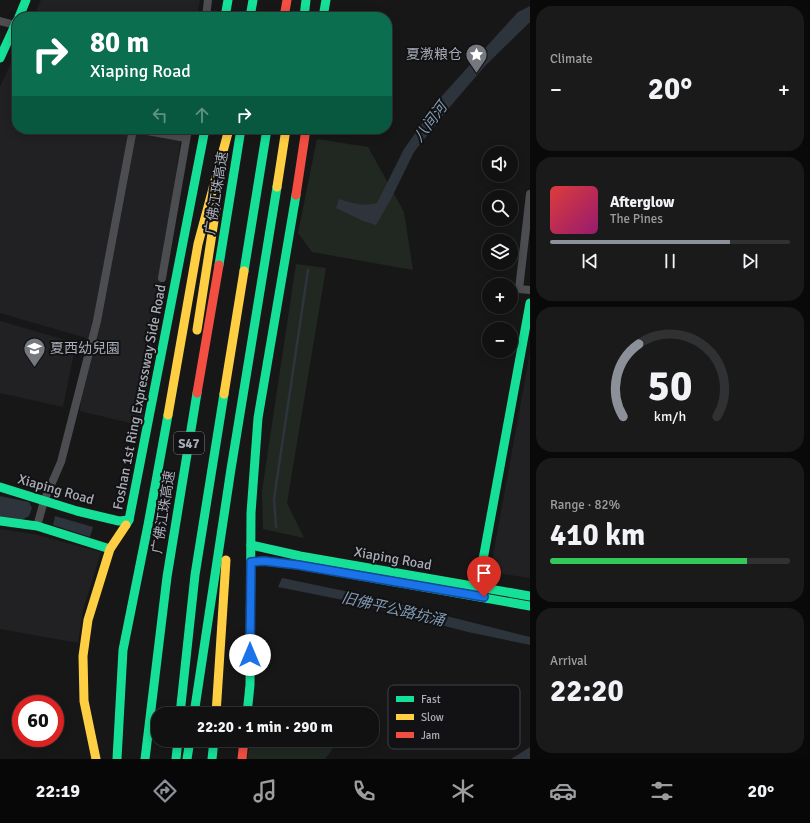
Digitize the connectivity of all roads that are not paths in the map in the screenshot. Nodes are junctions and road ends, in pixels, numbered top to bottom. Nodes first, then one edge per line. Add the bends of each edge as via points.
1 (26, 0) edge
2 (208, 0) edge
3 (228, 0) edge
4 (253, 0) edge
5 (287, 0) edge
6 (306, 0) edge
7 (326, 0) edge
8 (21, 12) edge
9 (207, 12) edge
10 (226, 12) edge
11 (251, 12) edge
12 (285, 12) edge
13 (305, 12) edge
14 (324, 12) edge
15 (0, 21) edge
16 (12, 21) edge
17 (12, 32) edge
18 (0, 58) edge
19 (133, 134) edge
20 (163, 134) edge
21 (187, 134) edge
22 (204, 134) edge
23 (228, 134) edge
24 (240, 134) edge
25 (266, 134) edge
26 (285, 134) edge
27 (305, 134) edge
28 (186, 138) junction
29 (226, 141) junction
30 (530, 194) edge
31 (162, 278) dead end
32 (530, 290) edge
33 (530, 303) edge
34 (196, 339) dead end
35 (185, 408) dead end
36 (231, 469) junction
37 (0, 487) edge
38 (44, 501) junction
39 (128, 520) junction
40 (0, 521) edge
41 (37, 526) junction
42 (251, 545) junction
43 (172, 547) junction
44 (110, 548) junction
45 (251, 562) junction
46 (478, 587) junction
47 (530, 596) edge
48 (530, 606) edge
49 (181, 707) edge
50 (195, 707) edge
51 (216, 707) edge
52 (248, 707) edge
53 (177, 747) edge
54 (189, 747) edge
55 (213, 747) edge
56 (243, 747) edge
57 (96, 759) edge
58 (117, 759) edge
59 (145, 759) edge
60 (176, 759) edge
61 (187, 759) edge
62 (212, 759) edge
63 (242, 759) edge

1 - 8 main road
2 - 9 street
3 - 10 main road
4 - 11 main road
5 - 12 main road
6 - 13 main road
7 - 14 main road
15 - 16 street
17 - 18 main road
19 - 38 street via 97,321 61,462
20 - 28 street
21 - 28 street
22 - 39 main road, Foshan 1st Ring Expressway Side Road
23 - 29 main road
24 - 43 main road, 广佛江珠高速 / S47
25 - 49 main road, S47 via 195,576
26 - 36 main road
27 - 42 main road via 258,418
28 - 31 street
29 - 34 main road
29 - 58 main road via 198,244 123,650
30 - 32 street via 519,289
33 - 46 main road
35 - 43 main road via 173,485
36 - 50 main road
36 - 51 main road
37 - 38 main road, Xiaping Road
38 - 39 main road, Xiaping Road via 119,521
38 - 41 street
39 - 44 main road, Foshan 1st Ring Expressway Side Road
40 - 41 main road
41 - 44 main road
42 - 45 main road
42 - 46 main road, Xiaping Road
43 - 59 main road, 广佛江珠高速 / S47
44 - 57 main road, Foshan 1st Ring Expressway Side Road via 88,620 83,656 84,701
45 - 48 main road, Xiaping Road via 298,565
45 - 52 main road
46 - 47 main road, Xiaping Road
53 - 60 main road
54 - 61 main road
55 - 62 main road
56 - 63 main road

